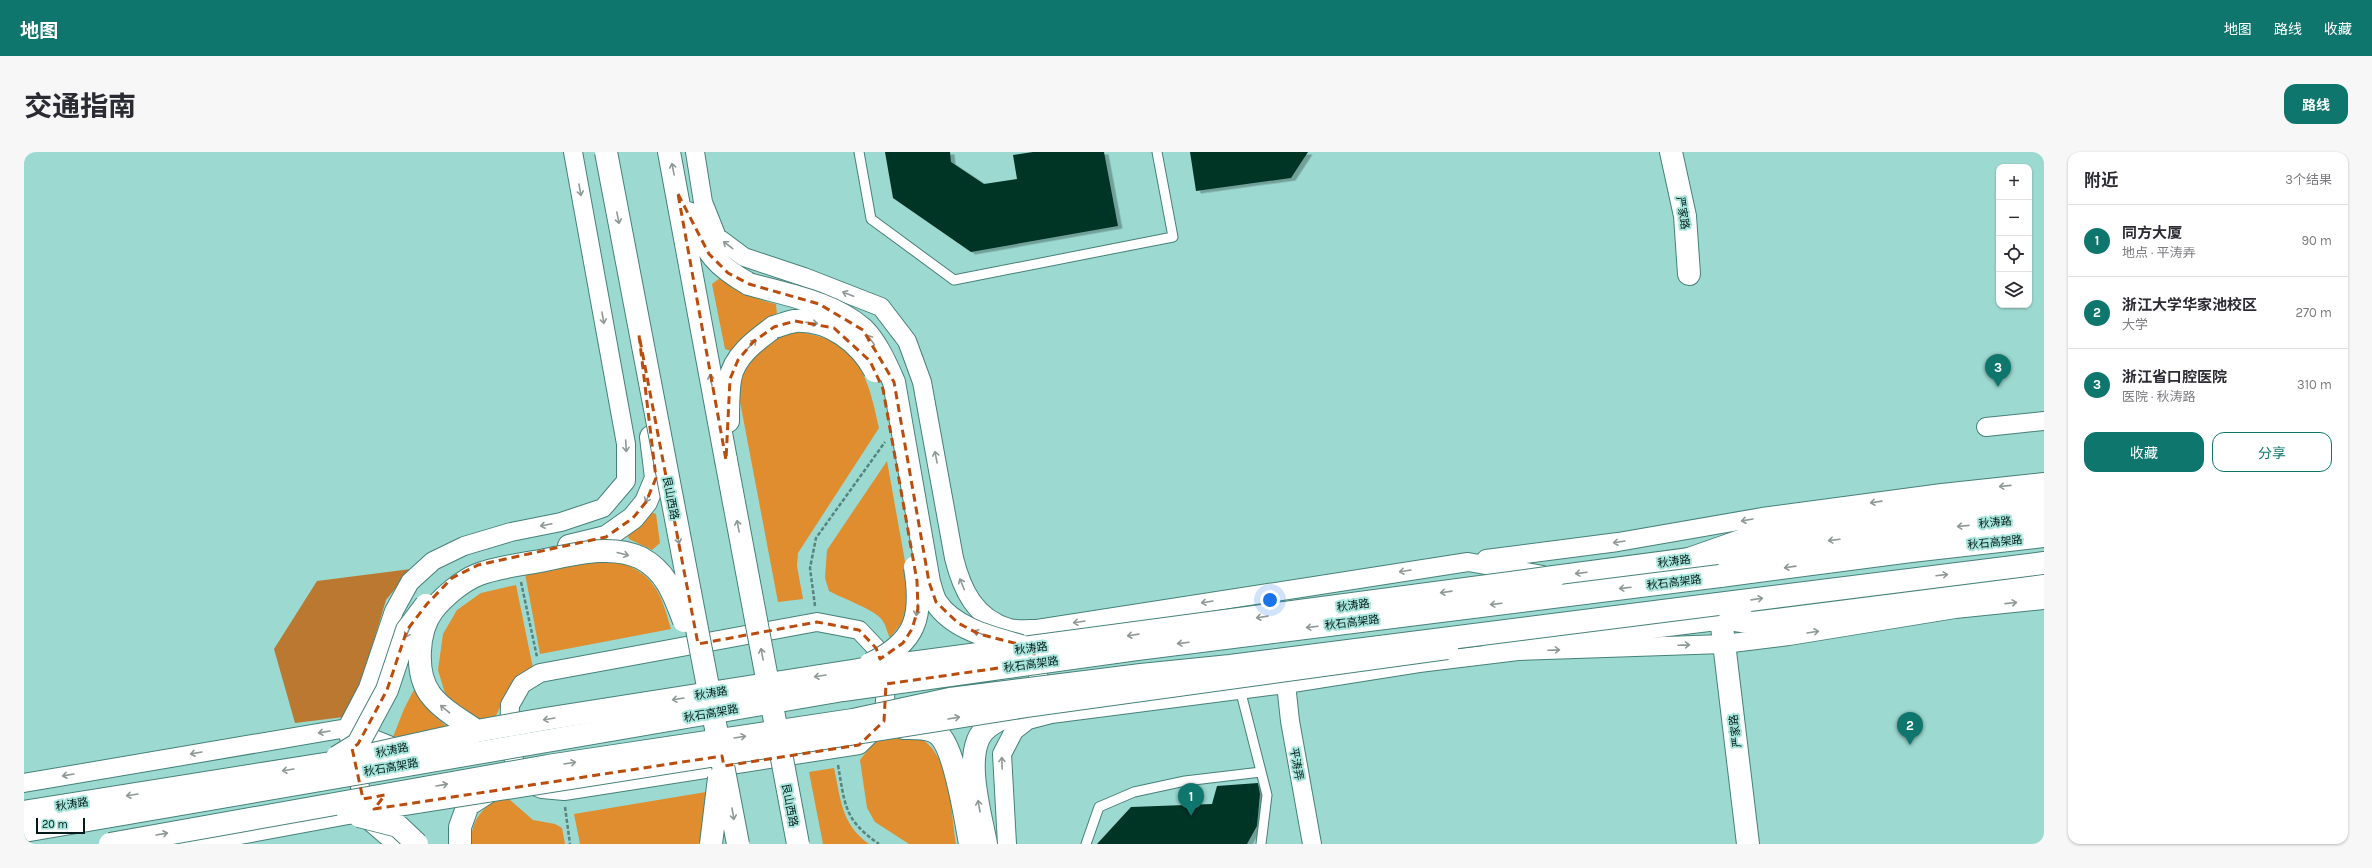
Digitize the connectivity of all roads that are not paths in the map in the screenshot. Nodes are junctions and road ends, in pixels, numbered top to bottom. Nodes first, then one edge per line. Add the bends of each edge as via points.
1 (573, 152) edge
2 (606, 152) edge
3 (669, 152) edge
4 (695, 152) edge
5 (859, 152) edge
6 (1157, 152) edge
7 (1671, 152) edge
8 (678, 194) junction
9 (1689, 274) dead end
10 (640, 335) junction
11 (2044, 421) edge
12 (1986, 427) dead end
13 (726, 460) junction
14 (2044, 482) edge
15 (2044, 501) edge
16 (2044, 517) edge
17 (2044, 536) edge
18 (1689, 559) junction
19 (1468, 562) junction
20 (2044, 562) edge
21 (1554, 577) junction
22 (2044, 580) edge
23 (2044, 586) edge
24 (2044, 600) edge
25 (1721, 618) junction
26 (1724, 644) junction
27 (1033, 649) junction
28 (703, 666) junction
29 (858, 670) junction
30 (886, 677) junction
31 (1286, 684) junction
32 (1240, 689) junction
33 (1028, 706) junction
34 (1050, 714) junction
35 (901, 727) junction
36 (347, 728) junction
37 (477, 731) junction
38 (509, 740) junction
39 (721, 751) junction
40 (325, 764) junction
41 (1261, 772) junction
42 (24, 783) edge
43 (488, 792) junction
44 (24, 812) edge
45 (358, 816) junction
46 (24, 831) edge
47 (110, 844) edge
48 (180, 844) edge
49 (237, 844) edge
50 (396, 844) edge
51 (417, 844) edge
52 (460, 844) edge
53 (711, 844) edge
54 (738, 844) edge
55 (798, 844) edge
56 (970, 844) edge
57 (986, 844) edge
58 (1007, 844) edge
59 (1086, 844) edge
60 (1261, 844) edge
61 (1312, 844) edge
62 (1748, 844) edge

1 -> 36 street via 626,444 626,481 603,508 561,522 511,532 464,546 433,561 410,582 394,611 368,688
2 -> 10 main road, 艮山西路, bridge
8 -> 3 main road, 艮山西路
27 -> 4 street via 1010,628 990,620 974,606 961,584 922,382 907,341 881,307 744,257 717,237 703,202
5 - 6 lane via 871,219 954,280 1173,237
7 - 9 main road, 严家路 via 1684,216
13 -> 8 main road, 艮山西路
27 -> 8 main road, bridge via 979,634 958,623 936,602 929,582 894,382 879,352 863,330 844,316 819,304 749,284 728,273 710,254
10 -> 28 main road, 艮山西路, bridge
10 -> 40 main road, bridge via 656,478 646,502 633,518 606,537 478,566 452,578 407,630 387,690 358,744
11 - 12 street
13 -> 29 main road, bridge via 730,379 738,360 753,342 774,327 794,321 834,328 870,361 883,389 917,581 918,609 912,629 903,643 891,654
55 -> 13 main road, 艮山西路, bridge
14 -> 19 street via 1786,514 1618,542
15 - 18 main road via 1797,526 1749,538
16 -> 18 main road, 秋涛路 via 1840,539
17 -> 46 main road, 秋石高架路, bridge via 1137,649 844,690
18 -> 21 main road, 秋涛路
19 - 21 street
19 -> 27 street
47 -> 20 main road, bridge via 548,766 853,720 950,699 1141,674 1230,666
21 -> 27 main road, 秋涛路, bridge
22 - 25 main road
23 - 25 main road via 1753,623
26 -> 24 street via 1955,609
25 - 26 main road, 严家路
25 - 33 main road, bridge via 1619,631 1467,645
31 -> 26 street via 1419,663 1518,651
26 - 62 main road, 严家路
27 - 29 main road, 秋涛路, bridge
27 - 30 street
27 - 34 street
37 -> 28 main road, bridge via 444,709 429,693 421,673 419,651 432,611 452,592 478,575 595,552 616,552 640,558 668,582
28 - 39 main road, 艮山西路, bridge
29 -> 37 main road, 秋涛路, bridge
30 - 38 street via 876,648 859,630 816,622 540,672 522,684 510,705
30 - 38 street via 884,721 858,745 564,791 542,789 521,781
31 - 32 street
31 - 61 street, 平涛弄
32 - 34 street
32 - 41 lane
35 -> 33 main road, bridge
57 -> 33 main road via 972,765 977,741 987,727
58 -> 34 street via 1002,754 1014,731 1028,720
35 - 43 main road, bridge
35 - 56 main road via 929,729 940,735 961,794
36 - 38 street via 410,753
36 -> 42 street
36 - 45 street
37 - 40 main road, 秋涛路, bridge
38 - 45 street via 409,762
39 - 53 main road, bridge
39 -> 54 main road, 艮山西路, bridge
40 -> 44 main road, 秋涛路, bridge
41 - 59 lane via 1185,781 1134,792 1099,807
41 - 60 lane via 1267,795
43 - 45 main road, bridge
43 - 52 main road via 468,805 460,827
45 - 48 main road
45 - 49 street
45 - 50 street
45 - 51 main road, bridge via 398,826

